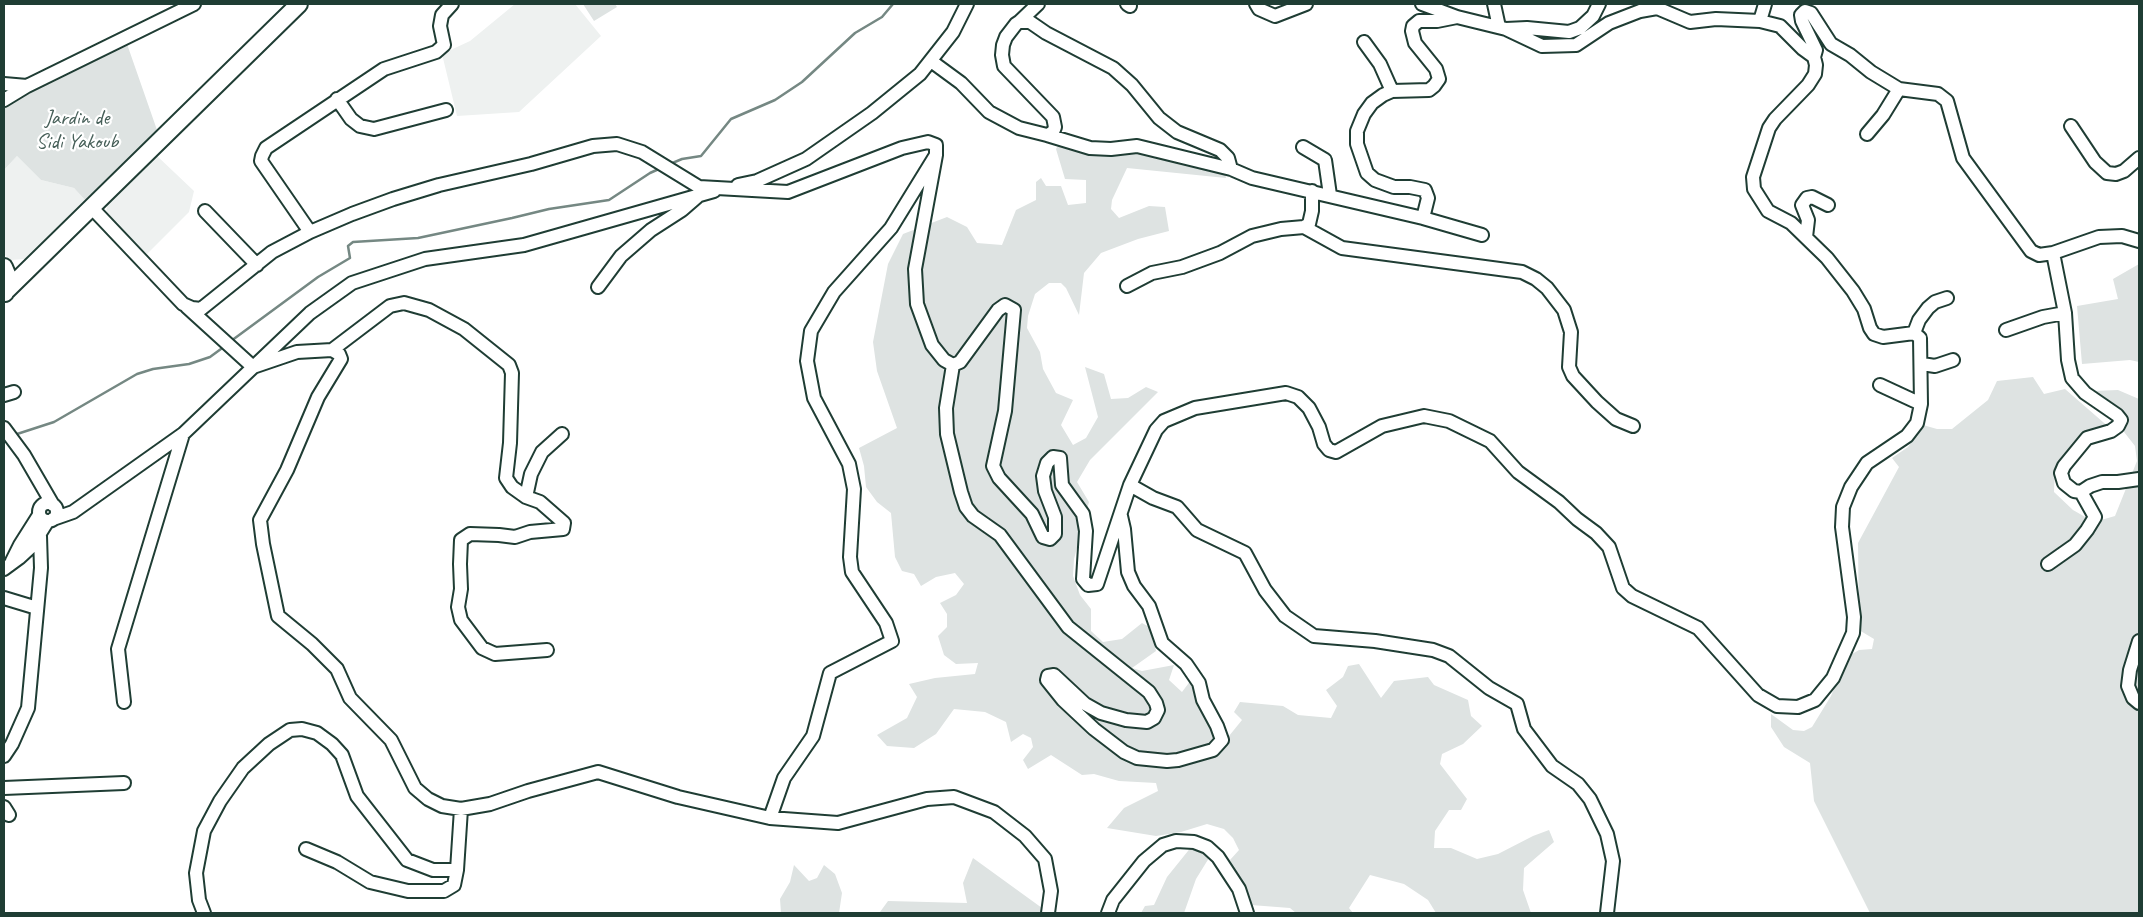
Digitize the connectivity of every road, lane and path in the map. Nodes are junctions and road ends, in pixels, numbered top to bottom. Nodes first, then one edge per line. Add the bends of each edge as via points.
1 (194, 4) edge
2 (299, 4) edge
3 (452, 4) edge
4 (967, 4) edge
5 (1038, 4) edge
6 (1256, 4) edge
7 (1306, 4) edge
8 (1422, 4) edge
9 (1494, 4) edge
10 (1599, 4) edge
11 (1765, 4) edge
12 (1659, 6) edge
13 (175, 8) edge
14 (1457, 17) junction
15 (1760, 21) junction
16 (1019, 22) junction
17 (1502, 28) junction
18 (1364, 42) dead end
19 (1814, 57) junction
20 (931, 61) junction
21 (4, 84) edge
22 (27, 86) junction
23 (1899, 89) junction
24 (1392, 91) junction
25 (337, 99) junction
26 (4, 100) edge
27 (446, 110) dead end
28 (2071, 126) dead end
29 (1867, 134) dead end
30 (1047, 135) junction
31 (1303, 147) dead end
32 (936, 155) junction
33 (2139, 158) edge
34 (1231, 169) junction
35 (721, 189) junction
36 (699, 191) junction
37 (1312, 191) junction
38 (1330, 195) junction
39 (1828, 205) dead end
40 (92, 208) junction
41 (204, 211) dead end
42 (1423, 218) junction
43 (1304, 227) junction
44 (310, 232) junction
45 (1482, 235) dead end
46 (1806, 237) junction
47 (2139, 241) edge
48 (2054, 253) junction
49 (257, 265) junction
50 (4, 267) edge
51 (22, 276) junction
52 (598, 286) dead end
53 (1127, 286) dead end
54 (4, 293) edge
55 (1947, 298) dead end
56 (183, 304) junction
57 (2065, 313) junction
58 (2006, 330) dead end
59 (1914, 333) junction
60 (332, 350) junction
61 (1953, 360) dead end
62 (1922, 364) junction
63 (953, 365) junction
64 (253, 368) junction
65 (1880, 385) dead end
66 (1921, 404) junction
67 (1633, 426) dead end
68 (4, 428) edge
69 (183, 434) junction
70 (562, 434) dead end
71 (2139, 479) edge
72 (1130, 484) junction
73 (2081, 492) junction
74 (526, 497) junction
75 (48, 512) junction
76 (1120, 516) junction
77 (40, 536) junction
78 (2048, 564) dead end
79 (7, 566) edge
80 (4, 598) edge
81 (37, 608) junction
82 (2139, 641) edge
83 (547, 650) dead end
84 (124, 702) dead end
85 (2139, 703) edge
86 (4, 756) edge
87 (124, 783) dead end
88 (4, 788) edge
89 (461, 809) junction
90 (770, 818) junction
91 (306, 849) dead end
92 (457, 870) junction
93 (204, 913) edge
94 (1048, 913) edge
95 (1108, 913) edge
96 (1247, 913) edge
97 (1607, 913) edge

1 - 13 street
2 - 40 main road
3 - 25 street via 442,15 440,26 444,45 436,52 384,69
4 - 20 street via 953,32
5 - 16 street
6 - 7 street via 1259,9 1275,16
8 - 14 street
9 - 17 street
10 - 17 street via 1594,16 1580,28 1569,32
11 - 15 street
12 - 15 street via 1690,22 1716,19
12 - 17 street via 1609,24 1576,45 1542,46
13 - 22 street
14 - 17 street
14 - 24 street via 1437,22 1419,21 1413,26 1415,43 1436,69 1438,79 1434,86 1429,90
15 - 19 street via 1780,26
16 - 30 street via 1003,45 1004,66 1053,117 1055,127
16 - 34 street via 1030,22 1113,68 1159,118 1177,132 1220,150 1228,158
18 - 24 street via 1380,64
19 - 23 street via 1816,50 1802,21 1805,11 1811,13 1831,44
19 - 46 street via 1815,74 1775,118 1753,177 1754,189 1768,211 1791,223
20 - 30 street via 961,83 989,112 1019,128
20 - 35 street via 872,113 806,160 757,181
21 - 22 street
22 - 26 street
23 - 29 street
23 - 48 street via 1938,94 1946,101 1963,158 2031,251 2039,255
24 - 42 street via 1372,103 1364,114 1357,131 1357,144 1367,173 1375,180 1394,187 1425,190 1428,198
25 - 27 street via 350,120 374,129
25 - 44 street via 266,148 262,156 266,169
28 - 33 street via 2107,174 2124,171
30 - 34 street via 1090,148 1138,146
31 - 38 street via 1325,160
32 - 35 street via 936,146 928,142 902,148 788,192
32 - 63 street via 915,269 917,304 932,345 944,360
32 - 90 street via 891,228 834,292 811,331 807,361 814,398 849,464 854,489 852,572 886,623 892,641 830,673 813,736 784,778
34 - 37 street via 1252,178
35 - 36 street
36 - 44 street via 642,152 617,144 593,146 439,185 393,199
36 - 52 street via 682,210 651,230 621,256
36 - 64 street via 524,245 425,259 352,283 310,313
37 - 38 street
37 - 43 street via 1312,212 1309,224
38 - 42 street
39 - 46 street via 1812,196 1802,205 1808,220
40 - 51 main road
40 - 56 street
41 - 49 street
42 - 45 street
43 - 53 street via 1252,236 1220,253 1182,267 1152,273
43 - 67 street via 1342,248 1522,272 1536,279 1564,310 1571,332 1570,367 1573,376 1616,419
44 - 49 street via 272,252
46 - 59 street via 1853,291 1874,334 1883,337
47 - 48 street via 2122,236 2099,238
48 - 57 street
49 - 56 street via 201,308
50 - 51 main road
50 - 54 main road via 9,279
51 - 54 main road
55 - 59 street via 1928,308
56 - 64 street
57 - 58 street
57 - 73 street via 2072,378 2085,393 2120,420 2111,431 2088,438 2064,466 2061,473 2064,483
59 - 62 street via 1920,338
60 - 64 street via 297,352
60 - 74 street via 390,306 404,303 429,310 476,338 509,365 512,373 506,478
60 - 89 street via 341,359 318,398 287,470 260,520 278,616 337,669 350,698 391,740 415,788 442,806
61 - 62 street via 1935,366
62 - 66 street
63 - 76 street via 960,362 998,310 1005,305 1014,310 1005,411 993,466 999,478 1032,514 1043,537 1050,540 1055,534 1055,517 1045,491 1044,476 1047,463 1053,456 1060,458 1062,485 1083,514 1086,531 1083,579 1088,585 1097,584
63 - 76 street via 946,408 947,434 966,507 1000,535 1068,627 1149,692 1158,710 1147,722 1126,720 1101,713 1085,704 1054,675 1048,676 1047,680 1094,729 1137,758 1178,760 1214,750 1222,740 1203,700 1199,683 1186,664 1162,643 1149,606 1128,572
64 - 69 street
65 - 66 street
66 - 72 street via 1917,423 1907,436 1866,463 1851,487 1842,527 1854,617 1853,633 1833,678 1815,700 1798,707 1777,706 1758,695 1698,628 1632,596 1623,588 1609,547 1596,533 1518,472 1490,441 1449,421 1424,416 1382,426 1336,452 1324,444 1309,408 1298,397 1286,393 1196,408 1164,421 1156,430
68 - 75 street via 42,485
69 - 75 street via 73,512
69 - 84 street via 118,650
70 - 74 street via 542,452 531,474
71 - 73 street via 2102,482
72 - 76 street
72 - 97 street via 1177,507 1197,530 1245,553 1265,590 1285,616 1314,636 1433,650 1449,656 1489,688 1517,704 1524,729 1552,766 1578,784 1590,799 1607,834 1613,861
73 - 78 street via 2095,517 2075,545
74 - 83 street via 540,502 564,523 564,529 530,532 515,537 470,534 462,540 462,590 458,607 461,620 482,648 495,654
75 - 77 street
75 - 79 street via 20,544
77 - 79 street
77 - 81 street
80 - 81 street
81 - 86 street via 28,708
82 - 85 street via 2128,686
87 - 88 street
89 - 90 street via 490,804 598,772 678,798
89 - 92 street
90 - 94 street via 838,823 927,799 954,797 994,812 1025,836 1045,859 1051,891
91 - 92 street via 337,862 370,882 408,891 444,891 454,885
92 - 93 street via 432,870 407,860 357,796 342,755 317,732 302,728 290,730 243,768 204,831 196,873
95 - 96 street via 1144,861 1163,845 1176,841 1194,842 1218,857 1239,890

